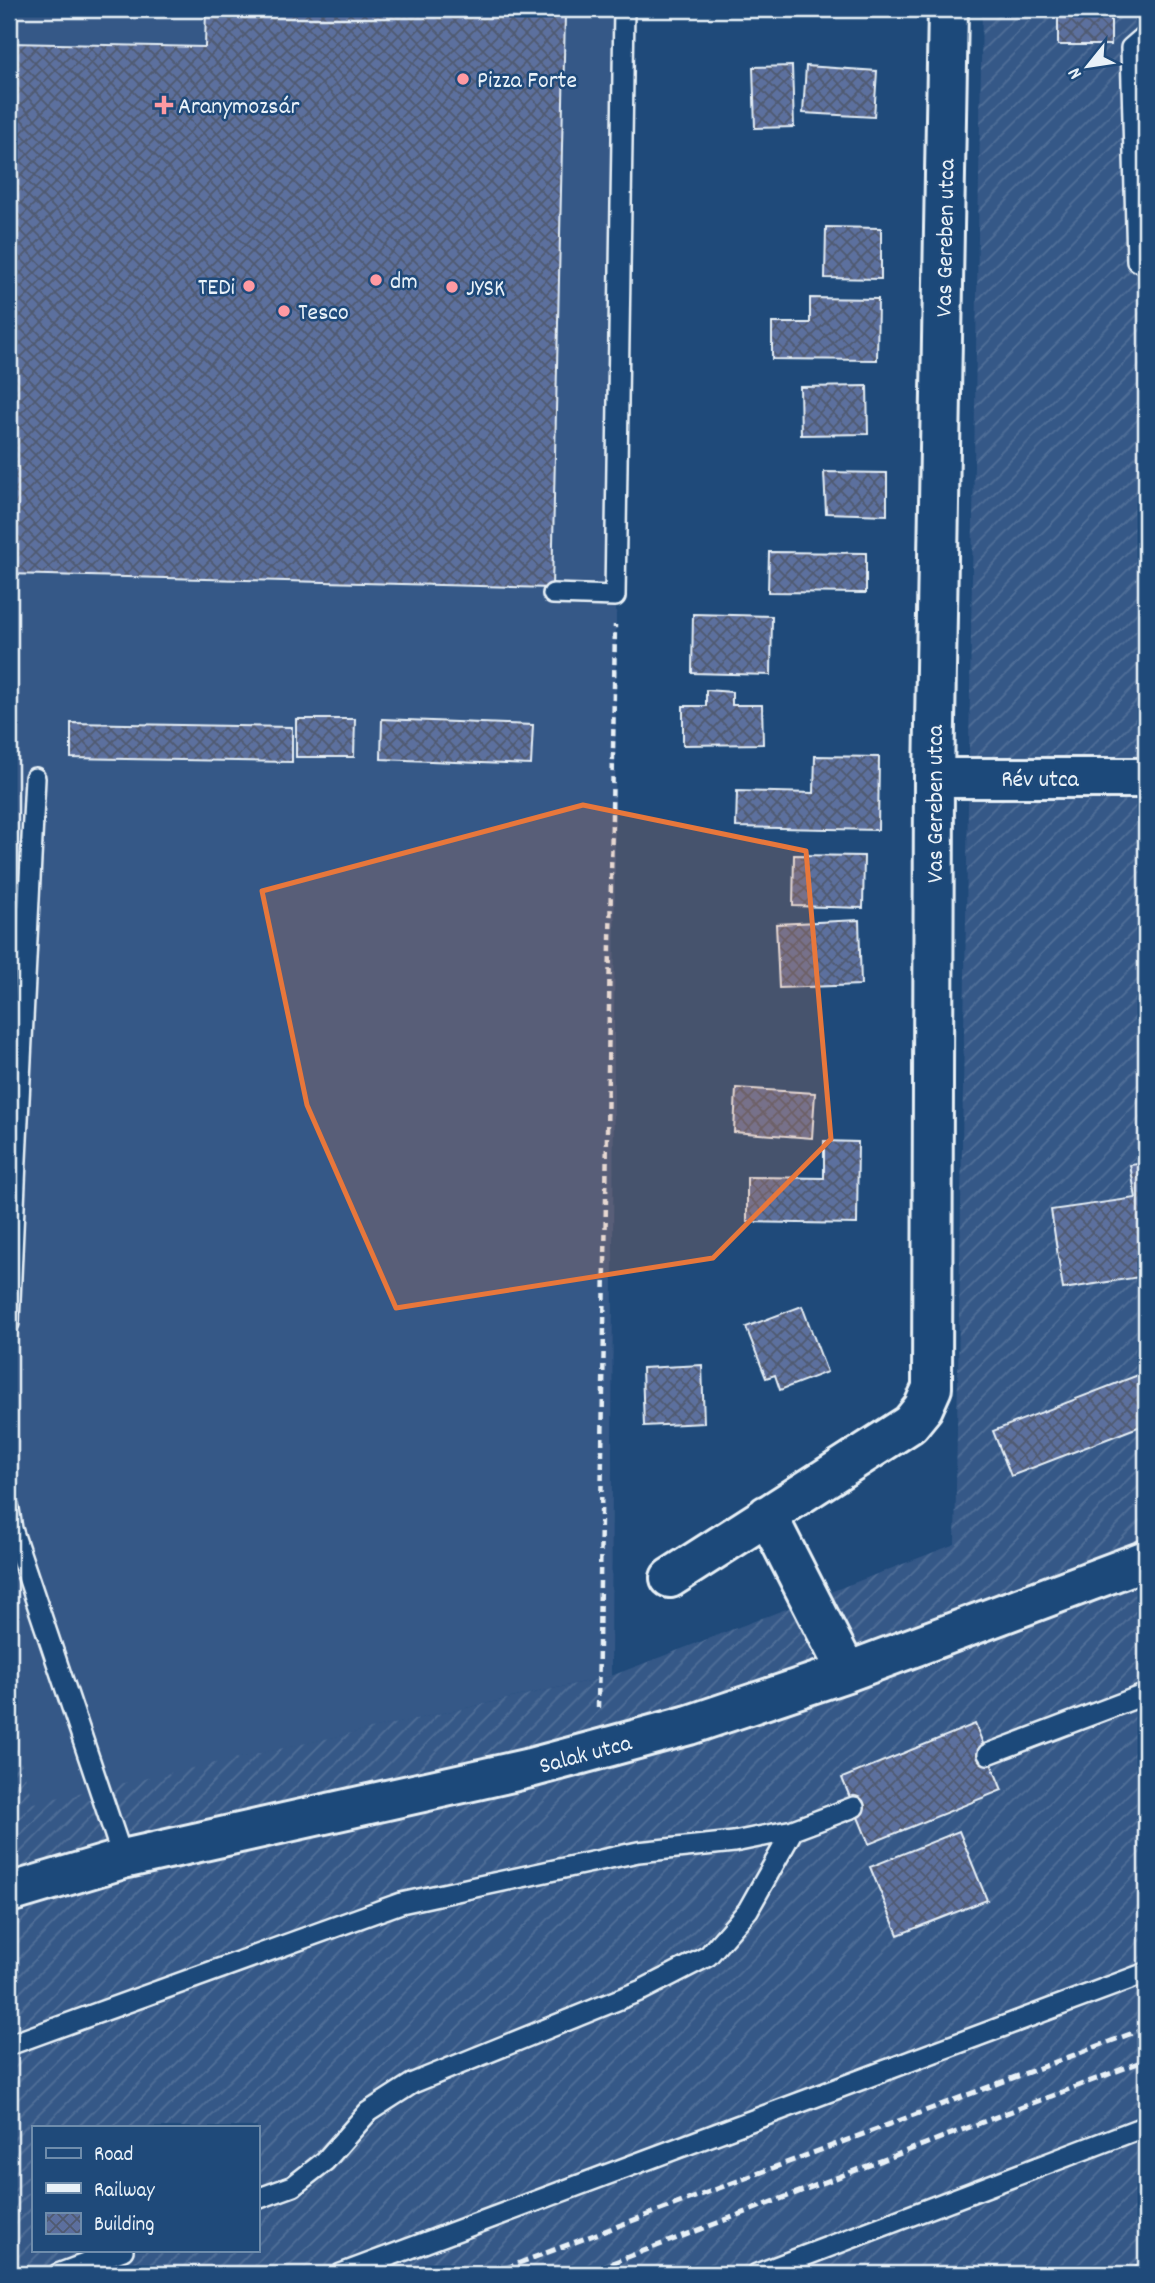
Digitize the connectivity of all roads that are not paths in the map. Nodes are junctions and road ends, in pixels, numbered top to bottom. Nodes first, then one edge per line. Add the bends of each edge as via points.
1 (624, 9) edge
2 (948, 9) edge
3 (1146, 35) edge
4 (1138, 261) dead end
5 (553, 594) dead end
6 (35, 778) dead end
7 (933, 778) junction
8 (1146, 778) edge
9 (12, 1160) edge
10 (9, 1323) edge
11 (9, 1509) edge
12 (767, 1515) junction
13 (1146, 1560) edge
14 (670, 1577) dead end
15 (847, 1672) junction
16 (1146, 1694) edge
17 (988, 1754) dead end
18 (854, 1807) dead end
19 (793, 1830) junction
20 (122, 1859) junction
21 (9, 1893) edge
22 (1146, 1973) edge
23 (9, 2045) edge
24 (1146, 2126) edge
25 (259, 2198) edge
26 (118, 2252) edge
27 (58, 2274) edge
28 (341, 2274) edge
29 (757, 2274) edge

1 - 5 lane via 615,596
2 - 7 street, Vas Gereben utca
3 - 4 lane via 1131,48
6 - 9 lane
7 - 8 street, Rév utca
7 - 12 street, Vas Gereben utca via 932,1388 910,1424
9 - 10 lane
11 - 20 lane
12 - 14 street, Vas Gereben utca
12 - 15 street
13 - 15 street, Salak utca
15 - 20 street, Salak utca via 597,1751
16 - 17 lane
18 - 19 lane
19 - 23 lane via 734,1842 638,1852 401,1903
19 - 25 lane via 748,1910 708,1956 642,1990 413,2082 368,2112 325,2161 293,2186
20 - 21 street, Salak utca
22 - 28 lane
24 - 29 lane
26 - 27 lane

